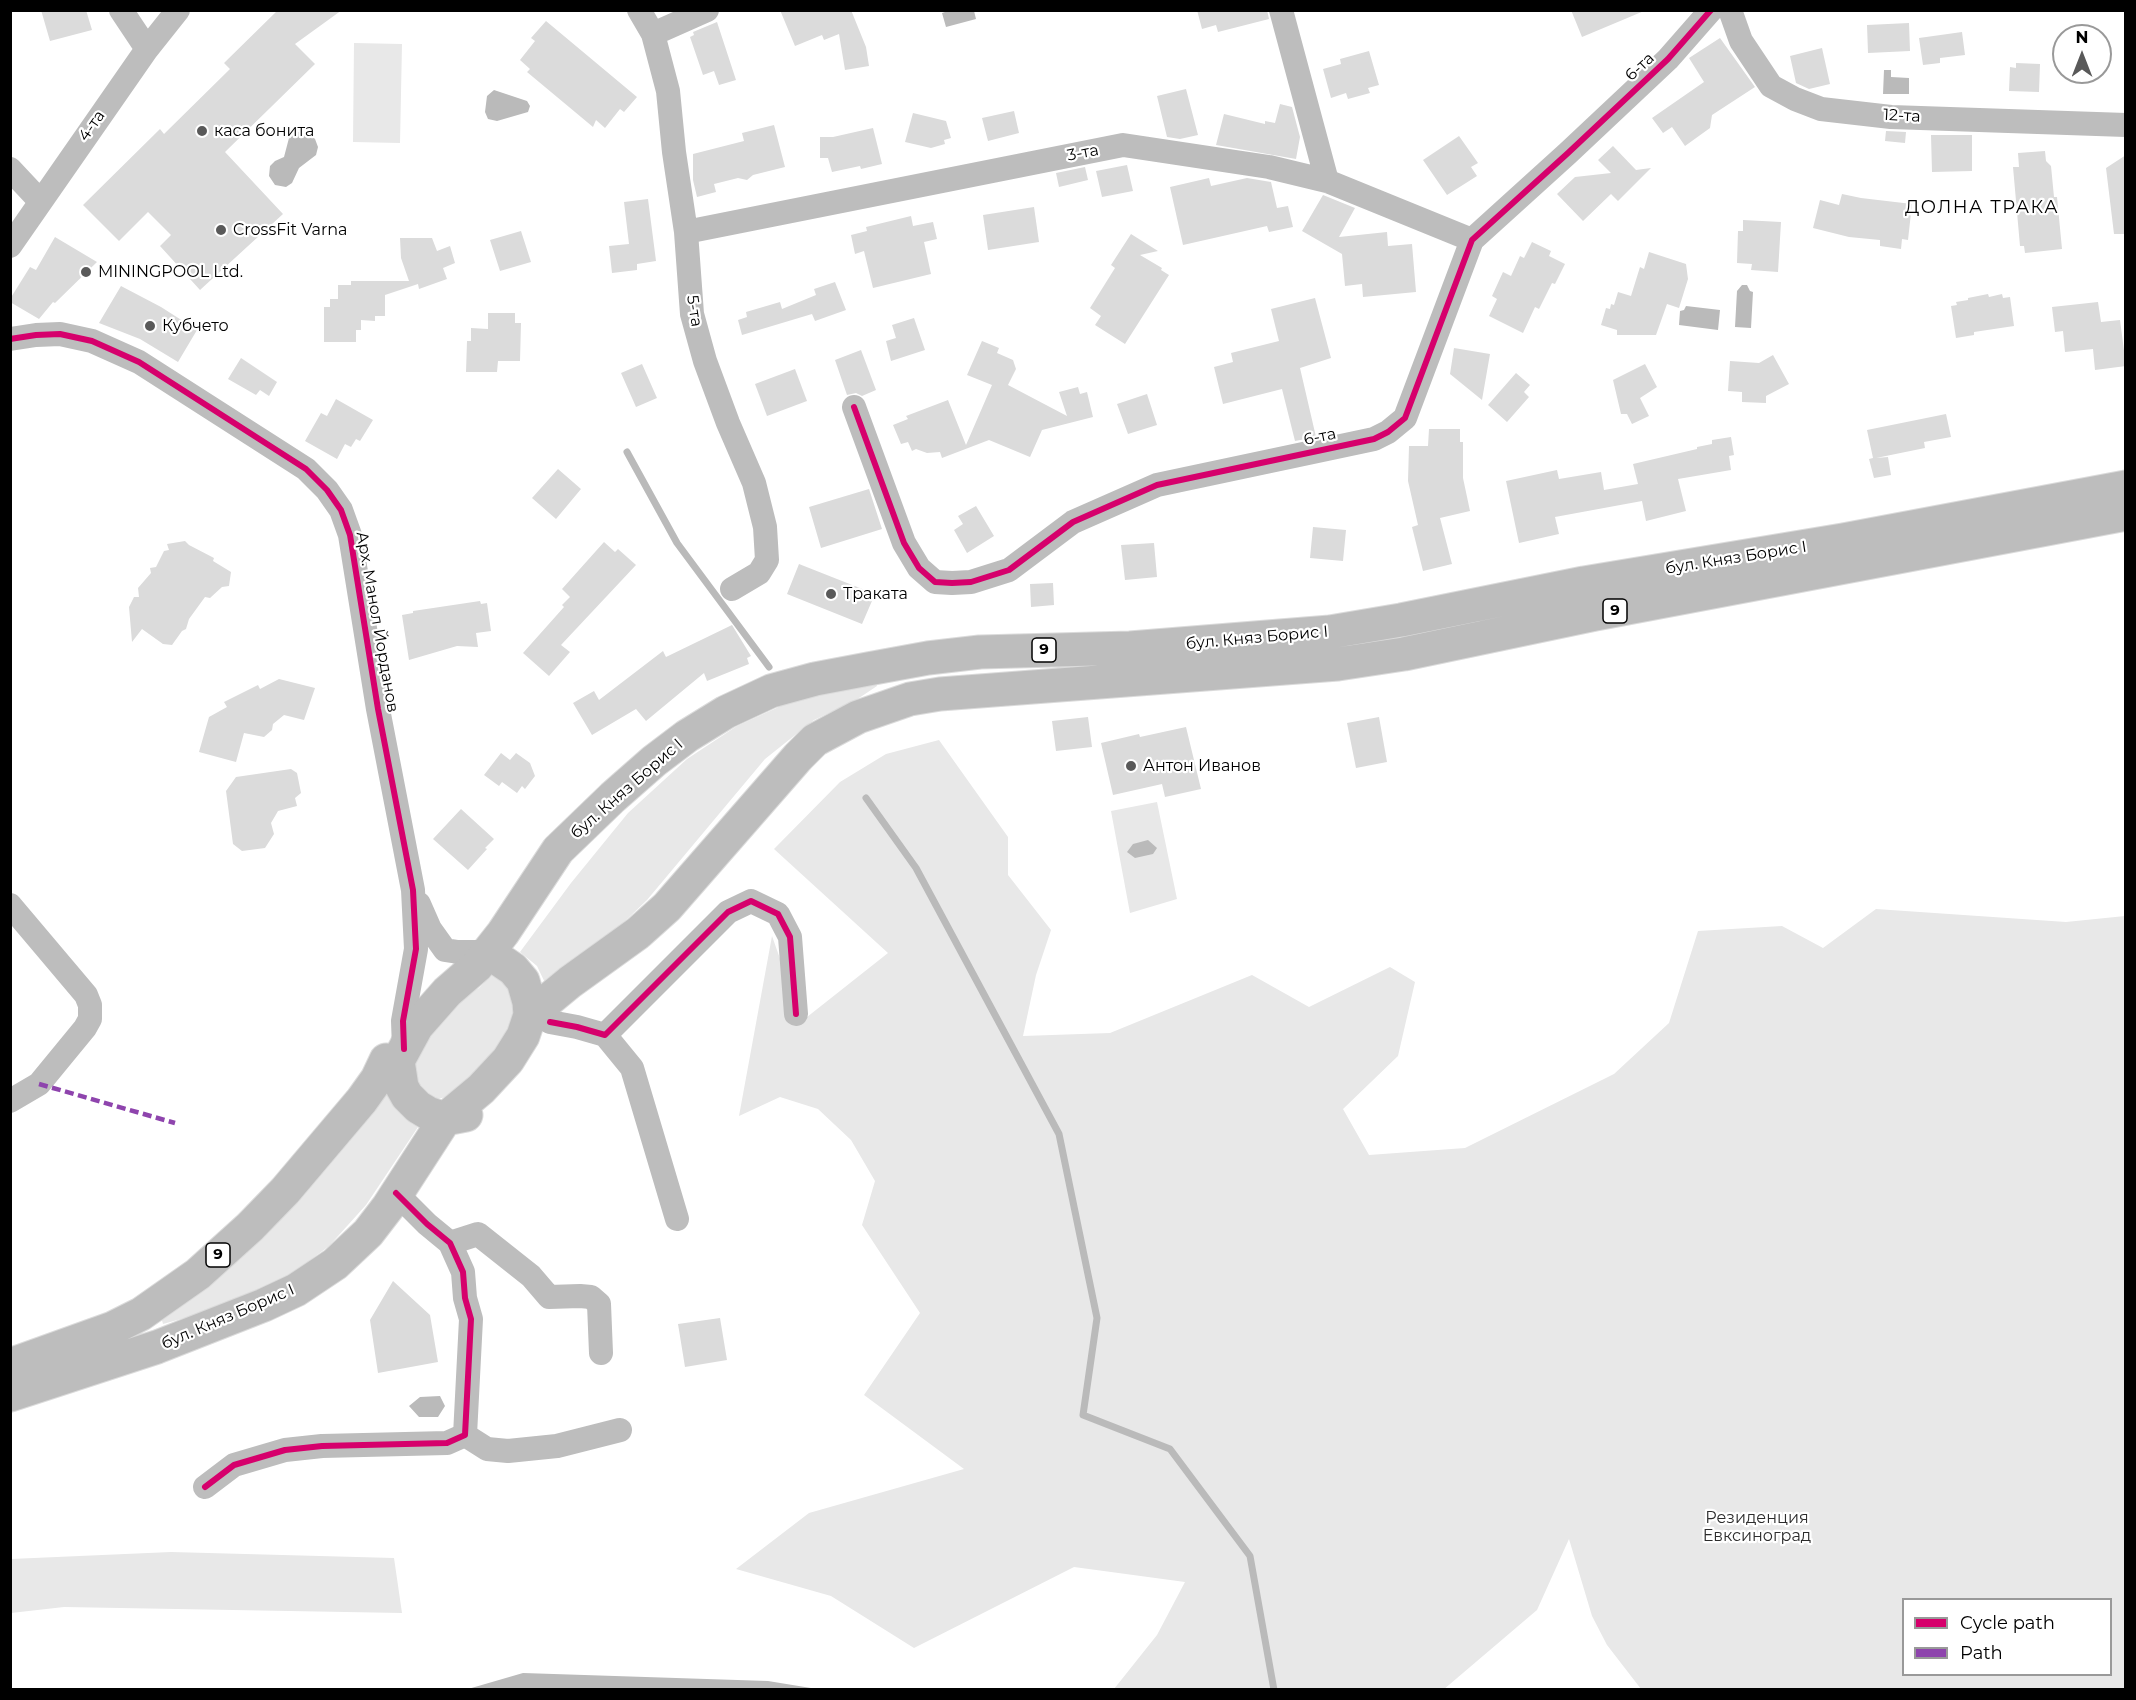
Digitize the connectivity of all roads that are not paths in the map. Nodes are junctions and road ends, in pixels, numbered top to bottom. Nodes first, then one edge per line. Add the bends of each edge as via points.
1 (121, 10) edge
2 (178, 10) edge
3 (639, 10) edge
4 (707, 10) edge
5 (1281, 10) edge
6 (1711, 10) edge
7 (1730, 10) edge
8 (653, 34) junction
9 (147, 49) junction
10 (2126, 125) edge
11 (10, 169) edge
12 (1327, 181) junction
13 (40, 201) junction
14 (686, 232) junction
15 (1472, 240) junction
16 (10, 246) edge
17 (10, 339) edge
18 (854, 407) dead end
19 (2126, 487) edge
20 (2126, 514) edge
21 (732, 589) dead end
22 (413, 890) junction
23 (10, 905) edge
24 (488, 952) junction
25 (795, 1014) dead end
26 (540, 1019) junction
27 (605, 1035) junction
28 (395, 1053) junction
29 (10, 1101) edge
30 (445, 1119) junction
31 (396, 1193) junction
32 (677, 1219) dead end
33 (450, 1243) junction
34 (601, 1353) dead end
35 (10, 1365) edge
36 (10, 1395) edge
37 (620, 1430) dead end
38 (465, 1435) junction
39 (205, 1487) dead end

1 - 9 street
2 - 9 street, 4-та
3 - 8 street, 5-та
4 - 8 street
5 - 12 street
6 - 15 street, 6-та via 1668,59
7 - 10 street, 12-та via 1741,41 1772,86 1821,109 1891,117
8 - 14 street, 5-та via 668,91
9 - 13 street, 4-та
11 - 13 street
12 - 14 street, 3-та via 1269,167 1123,145
12 - 15 street, 3-та
13 - 16 street, 4-та
14 - 21 street, 5-та via 692,314 705,361 754,483 765,528 767,560 759,573
15 - 18 street, 6-та via 1405,418 1388,432 1374,439 1157,485 1073,522 1009,570 971,582 935,582 919,568 904,543
17 - 22 street, Арх. Манол Йорданов via 60,334 116,351 306,469 327,490 341,510 350,535
19 - 24 highway, бул. Княз Борис I / 9 via 1330,632 1130,648 980,652 868,669 771,691 687,736 613,797 558,850
20 - 26 highway, бул. Княз Борис I / 9 via 1382,658 940,694 883,707 815,740 667,907 570,982
22 - 24 street, Арх. Манол Йорданов via 430,929 445,950
22 - 28 street, Арх. Манол Йорданов via 416,949
23 - 29 street via 86,995 90,1019 39,1084
24 - 26 highway via 523,981 529,1002
24 - 28 highway, 9 via 458,964 435,980
25 - 27 street via 790,937 778,914 751,901 728,912
26 - 27 street
26 - 30 highway, 9 via 533,1063 516,1085 475,1113
27 - 32 street via 632,1068
28 - 30 highway via 406,1096 428,1113
28 - 35 highway, 9 via 362,1100 285,1191 198,1274 141,1314 113,1328
30 - 31 highway, бул. Княз Борис I
31 - 33 street
31 - 36 highway, бул. Княз Борис I via 350,1251 296,1290 157,1347
33 - 34 street via 478,1234 531,1276 549,1298 591,1298 599,1304
33 - 38 street via 463,1272 471,1319
37 - 38 street via 557,1446 508,1451 487,1449
38 - 39 street via 447,1443 285,1450 234,1465

